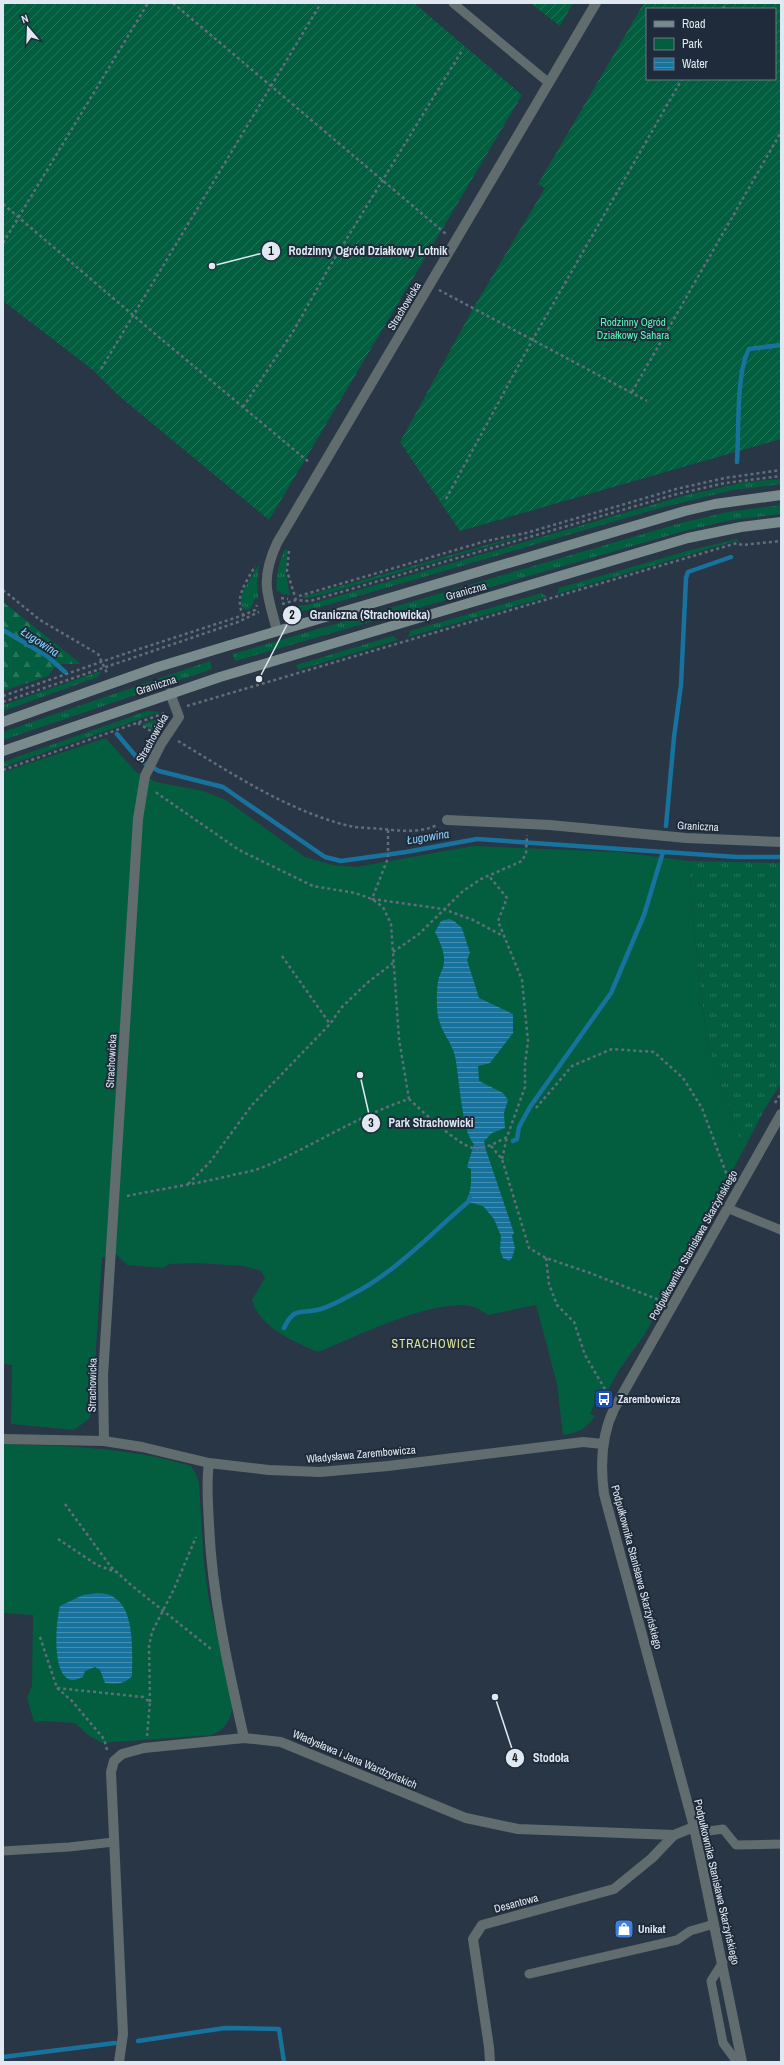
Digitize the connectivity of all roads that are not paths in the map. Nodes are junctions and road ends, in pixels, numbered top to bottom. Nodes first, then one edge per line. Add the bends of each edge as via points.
1 (453, 3) edge
2 (596, 3) edge
3 (549, 83) junction
4 (781, 495) edge
5 (781, 522) edge
6 (277, 630) junction
7 (170, 693) junction
8 (3, 722) edge
9 (3, 751) edge
10 (447, 820) road end
11 (781, 842) edge
12 (781, 1114) edge
13 (727, 1208) junction
14 (781, 1230) edge
15 (3, 1439) edge
16 (104, 1441) junction
17 (603, 1444) junction
18 (209, 1463) junction
19 (244, 1738) junction
20 (694, 1830) junction
21 (674, 1835) junction
22 (114, 1842) junction
23 (781, 1844) edge
24 (3, 1851) edge
25 (714, 1924) junction
26 (723, 1962) junction
27 (529, 1974) dead end
28 (119, 2062) edge
29 (490, 2062) edge
30 (737, 2062) edge
31 (742, 2062) edge

1 - 3 lane
2 - 3 street, Strachowicka
3 - 6 street, Strachowicka via 295,513 270,560 266,584
4 - 6 main road, Graniczna via 685,510
5 - 7 main road, Graniczna via 688,538
6 - 8 main road, Graniczna
7 - 9 main road, Graniczna
7 - 16 street, Strachowicka via 179,717 162,735 144,780 138,820 102,1376
10 - 11 street, Graniczna via 550,825 686,838
12 - 13 street, Podpułkownika Stanisława Skarżyńskiego
13 - 14 lane
13 - 17 street, Podpułkownika Stanisława Skarżyńskiego via 620,1398 610,1418
15 - 16 street, Władysława Zarembowicza
16 - 18 street, Władysława Zarembowicza
17 - 18 street, Władysława Zarembowicza via 583,1442 320,1472 269,1470
17 - 20 street, Podpułkownika Stanisława Skarżyńskiego via 601,1473 604,1494
18 - 19 street via 206,1479 211,1565
19 - 21 street, Władysława i Jana Wardzyńskich via 281,1742 466,1818 518,1830
19 - 22 street, Władysława i Jana Wardzyńskich via 144,1748 122,1754 114,1760 111,1772
20 - 21 street, Władysława i Jana Wardzyńskich
20 - 23 lane via 723,1829 736,1845
20 - 25 street, Podpułkownika Stanisława Skarżyńskiego
21 - 29 street, Desantowa via 652,1858 614,1889 482,1925 473,1939
22 - 24 lane
22 - 28 street via 123,2034
25 - 26 street, Podpułkownika Stanisława Skarżyńskiego
25 - 27 lane via 690,1931 677,1940
26 - 30 lane via 711,1981 723,2043
26 - 31 street, Podpułkownika Stanisława Skarżyńskiego

